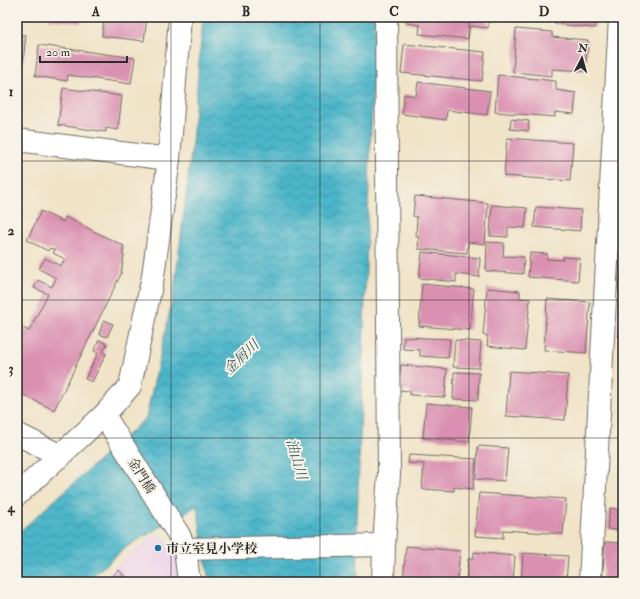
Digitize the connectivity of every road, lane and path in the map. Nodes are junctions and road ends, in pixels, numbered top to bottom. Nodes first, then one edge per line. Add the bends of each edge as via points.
1 (180, 17) edge
2 (386, 17) edge
3 (620, 17) edge
4 (17, 140) edge
5 (169, 159) junction
6 (104, 415) junction
7 (17, 434) edge
8 (61, 456) junction
9 (17, 495) edge
10 (182, 542) junction
11 (376, 545) junction
12 (189, 582) edge
13 (384, 582) edge
14 (590, 582) edge

1 - 5 street
2 - 11 street via 389,474
3 - 14 street
4 - 5 street
5 - 6 street via 153,276 130,386
6 - 8 street
6 - 10 street, 金門橋
7 - 8 street
8 - 9 street
10 - 11 street
10 - 12 street
11 - 13 street

